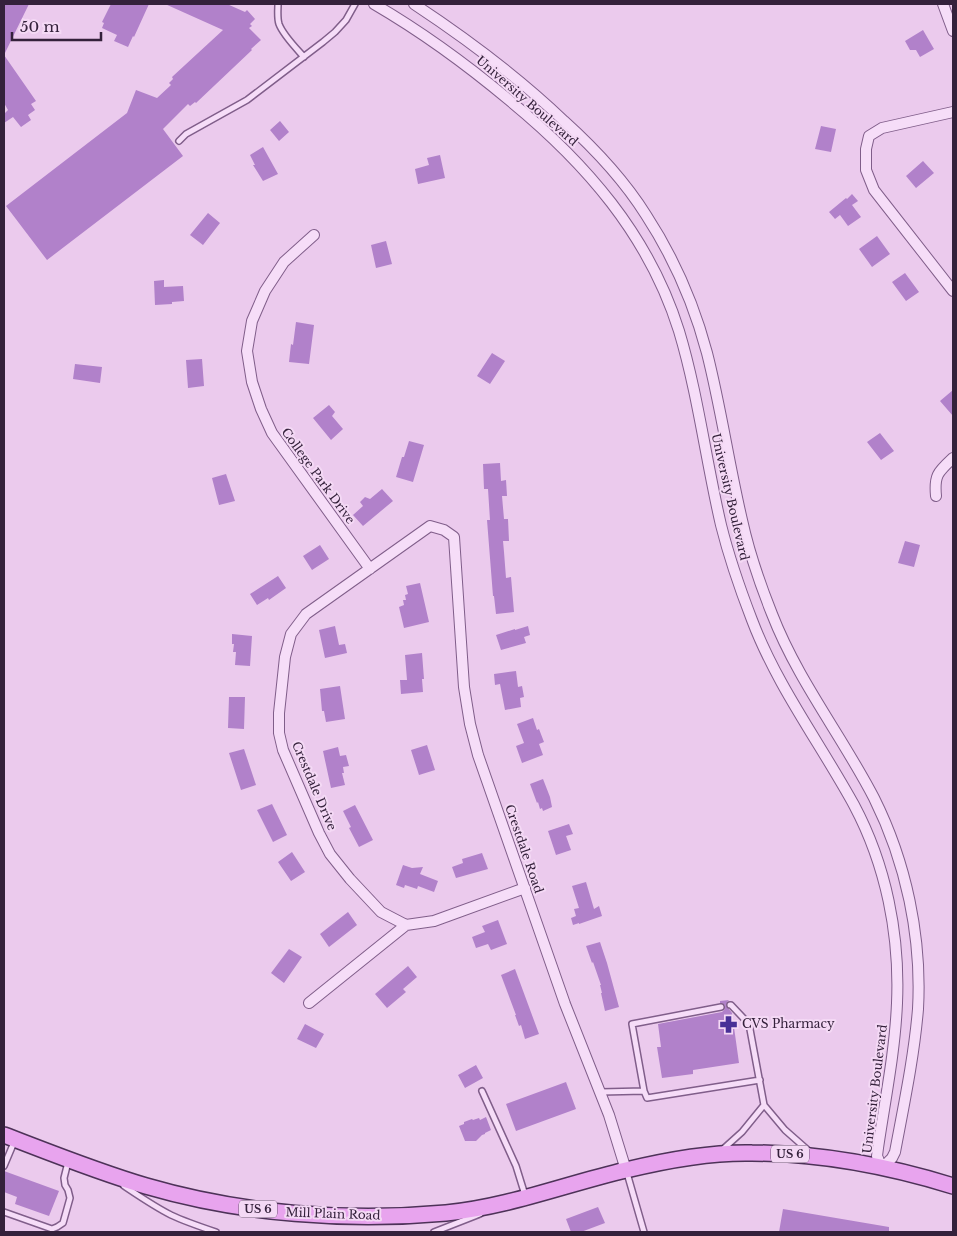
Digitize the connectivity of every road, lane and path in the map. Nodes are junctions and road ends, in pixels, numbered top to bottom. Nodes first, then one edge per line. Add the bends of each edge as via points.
1 (278, 4) edge
2 (356, 4) edge
3 (374, 4) edge
4 (414, 4) edge
5 (943, 4) edge
6 (953, 31) edge
7 (304, 57) junction
8 (953, 112) edge
9 (179, 141) dead end
10 (314, 235) dead end
11 (953, 291) edge
12 (952, 463) edge
13 (936, 496) dead end
14 (444, 530) joint
15 (370, 569) junction
16 (525, 888) junction
17 (406, 925) junction
18 (309, 1003) dead end
19 (730, 1005) dead end
20 (721, 1006) dead end
21 (760, 1080) junction
22 (482, 1091) dead end
23 (644, 1091) junction
24 (601, 1092) junction
25 (764, 1105) junction
26 (9, 1137) edge
27 (718, 1154) junction
28 (814, 1156) junction
29 (68, 1159) junction
30 (4, 1166) edge
31 (882, 1168) junction
32 (626, 1170) junction
33 (105, 1173) junction
34 (953, 1186) edge
35 (524, 1198) junction
36 (4, 1212) edge
37 (216, 1232) edge
38 (434, 1232) edge
39 (644, 1232) edge

1 - 7 lane via 279,25
2 - 7 lane via 335,32
3 - 31 street, University Boulevard via 459,59 516,106 590,175 627,224 669,303 686,358 722,529 742,594 782,684 856,809 876,856 886,893 898,976 895,1033 877,1156
4 - 31 street, University Boulevard via 500,65 556,113 605,162 649,219 688,296 706,353 742,524 765,595 800,674 874,799 887,826 907,888 916,945 918,1006 895,1152
5 - 6 street
7 - 9 lane via 247,100
8 - 11 street via 882,128 869,136 866,149 866,170 874,190
10 - 15 street, College Park Drive via 284,262 265,291 252,321 248,351 252,382 272,433
12 - 13 street via 938,473
14 - 15 street, Crestdale Drive via 430,526
14 - 16 street, Crestdale Road via 454,537 464,687 470,724
15 - 17 street, Crestdale Drive via 306,614 291,634 285,657 279,733 283,750 330,854 381,912
16 - 17 street via 434,921
16 - 24 street, Crestdale Road via 565,1004
17 - 18 street
19 - 21 lane via 750,1024
20 - 23 lane via 632,1024
21 - 23 lane via 647,1098
21 - 25 lane
22 - 35 lane via 516,1166
23 - 24 lane
24 - 32 street, Crestdale Road
25 - 27 lane
25 - 28 lane via 785,1130
26 - 29 main road, Mill Plain Road / US 6
26 - 30 lane
27 - 28 main road, US 6
27 - 32 main road, US 6
28 - 31 main road, US 6
29 - 33 main road, Mill Plain Road / US 6
29 - 36 lane via 64,1178 70,1198 63,1223 52,1228
31 - 34 main road, US 6
32 - 35 main road, US 6
32 - 39 lane
33 - 35 main road, Mill Plain Road / US 6 via 192,1198 324,1215 448,1212
33 - 37 lane via 171,1215
35 - 38 lane

